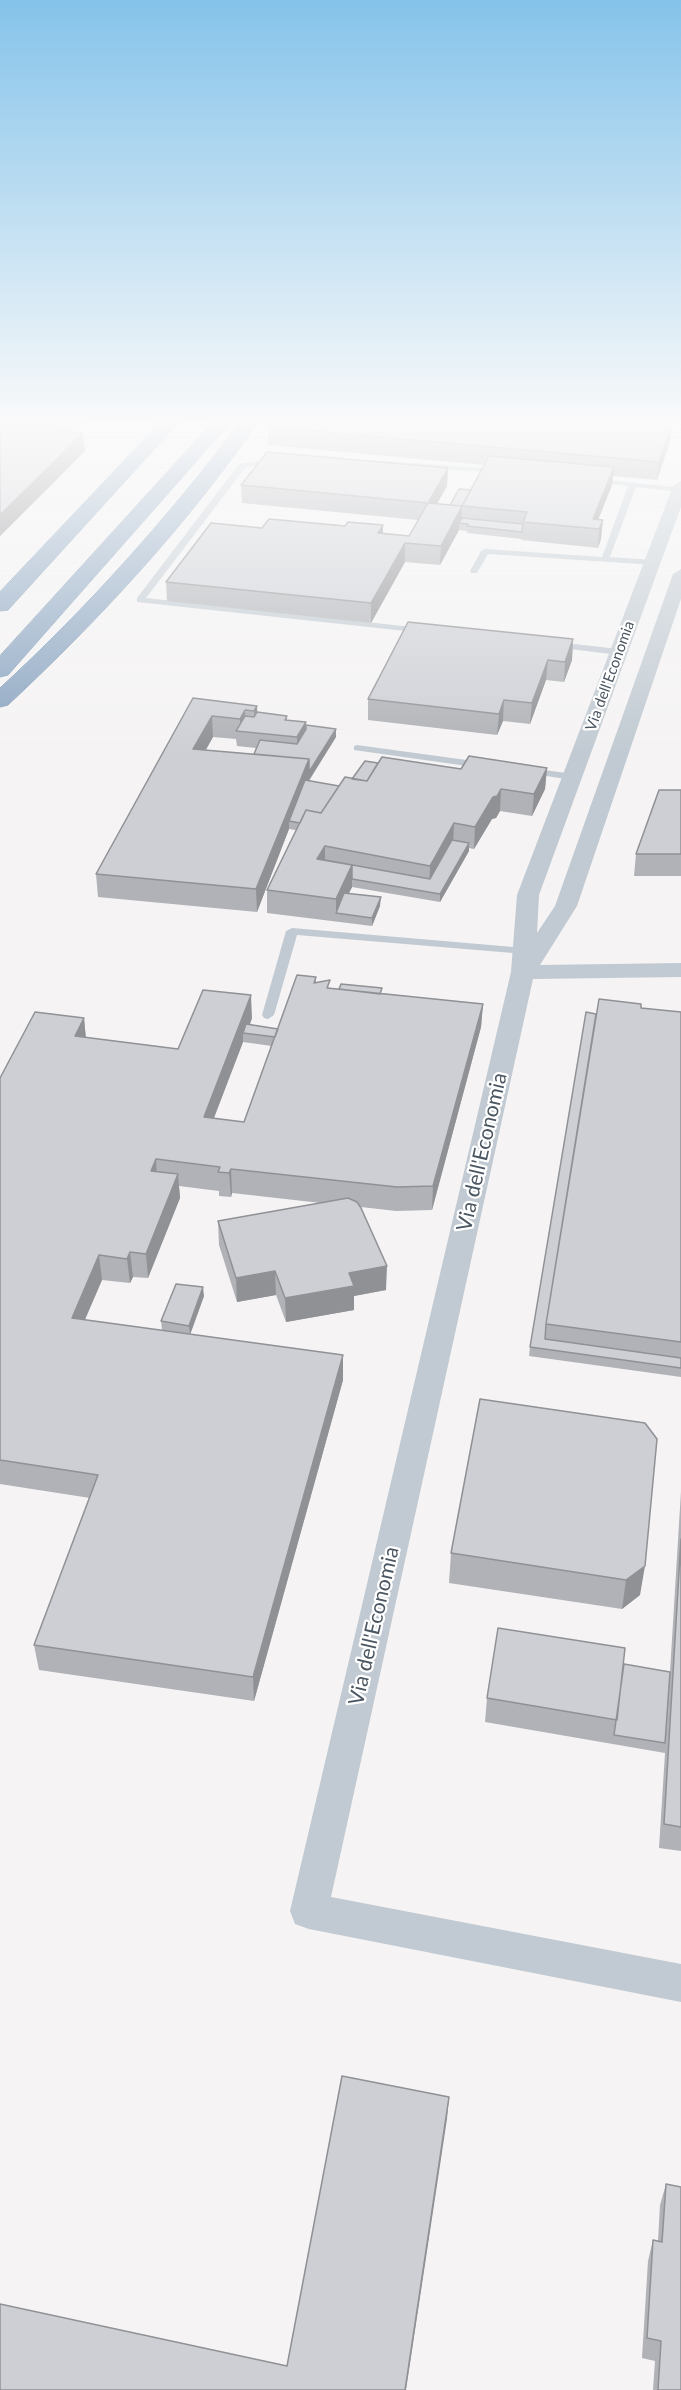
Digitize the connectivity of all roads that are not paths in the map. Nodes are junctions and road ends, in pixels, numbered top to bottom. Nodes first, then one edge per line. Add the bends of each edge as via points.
1 (67, 533) edge
2 (122, 533) edge
3 (162, 533) edge
4 (191, 533) edge
5 (615, 533) edge
6 (663, 533) edge
7 (605, 560) junction
8 (652, 563) junction
9 (474, 571) dead end
10 (57, 573) dead end
11 (681, 574) edge
12 (0, 605) edge
13 (8, 626) dead end
14 (429, 632) edge
15 (546, 644) edge
16 (619, 652) junction
17 (0, 670) edge
18 (0, 700) edge
19 (357, 748) dead end
20 (493, 766) edge
21 (516, 769) edge
22 (573, 777) junction
23 (524, 962) junction
24 (681, 970) edge
25 (268, 1015) dead end
26 (681, 1983) edge

1 - 12 highway
2 - 17 highway
3 - 18 highway via 69,636
4 - 14 lane via 140,600
5 - 7 lane
6 - 8 street, Via dell'Economia
7 - 8 lane
7 - 9 lane via 485,551
8 - 16 street, Via dell'Economia
10 - 13 highway
11 - 23 street, Via dell'Economia via 566,906
15 - 16 lane
16 - 22 street, Via dell'Economia
19 - 20 lane
21 - 22 lane
22 - 23 street, Via dell'Economia via 528,895
23 - 24 street
23 - 25 lane via 292,931
23 - 26 street, Via dell'Economia via 309,1911

